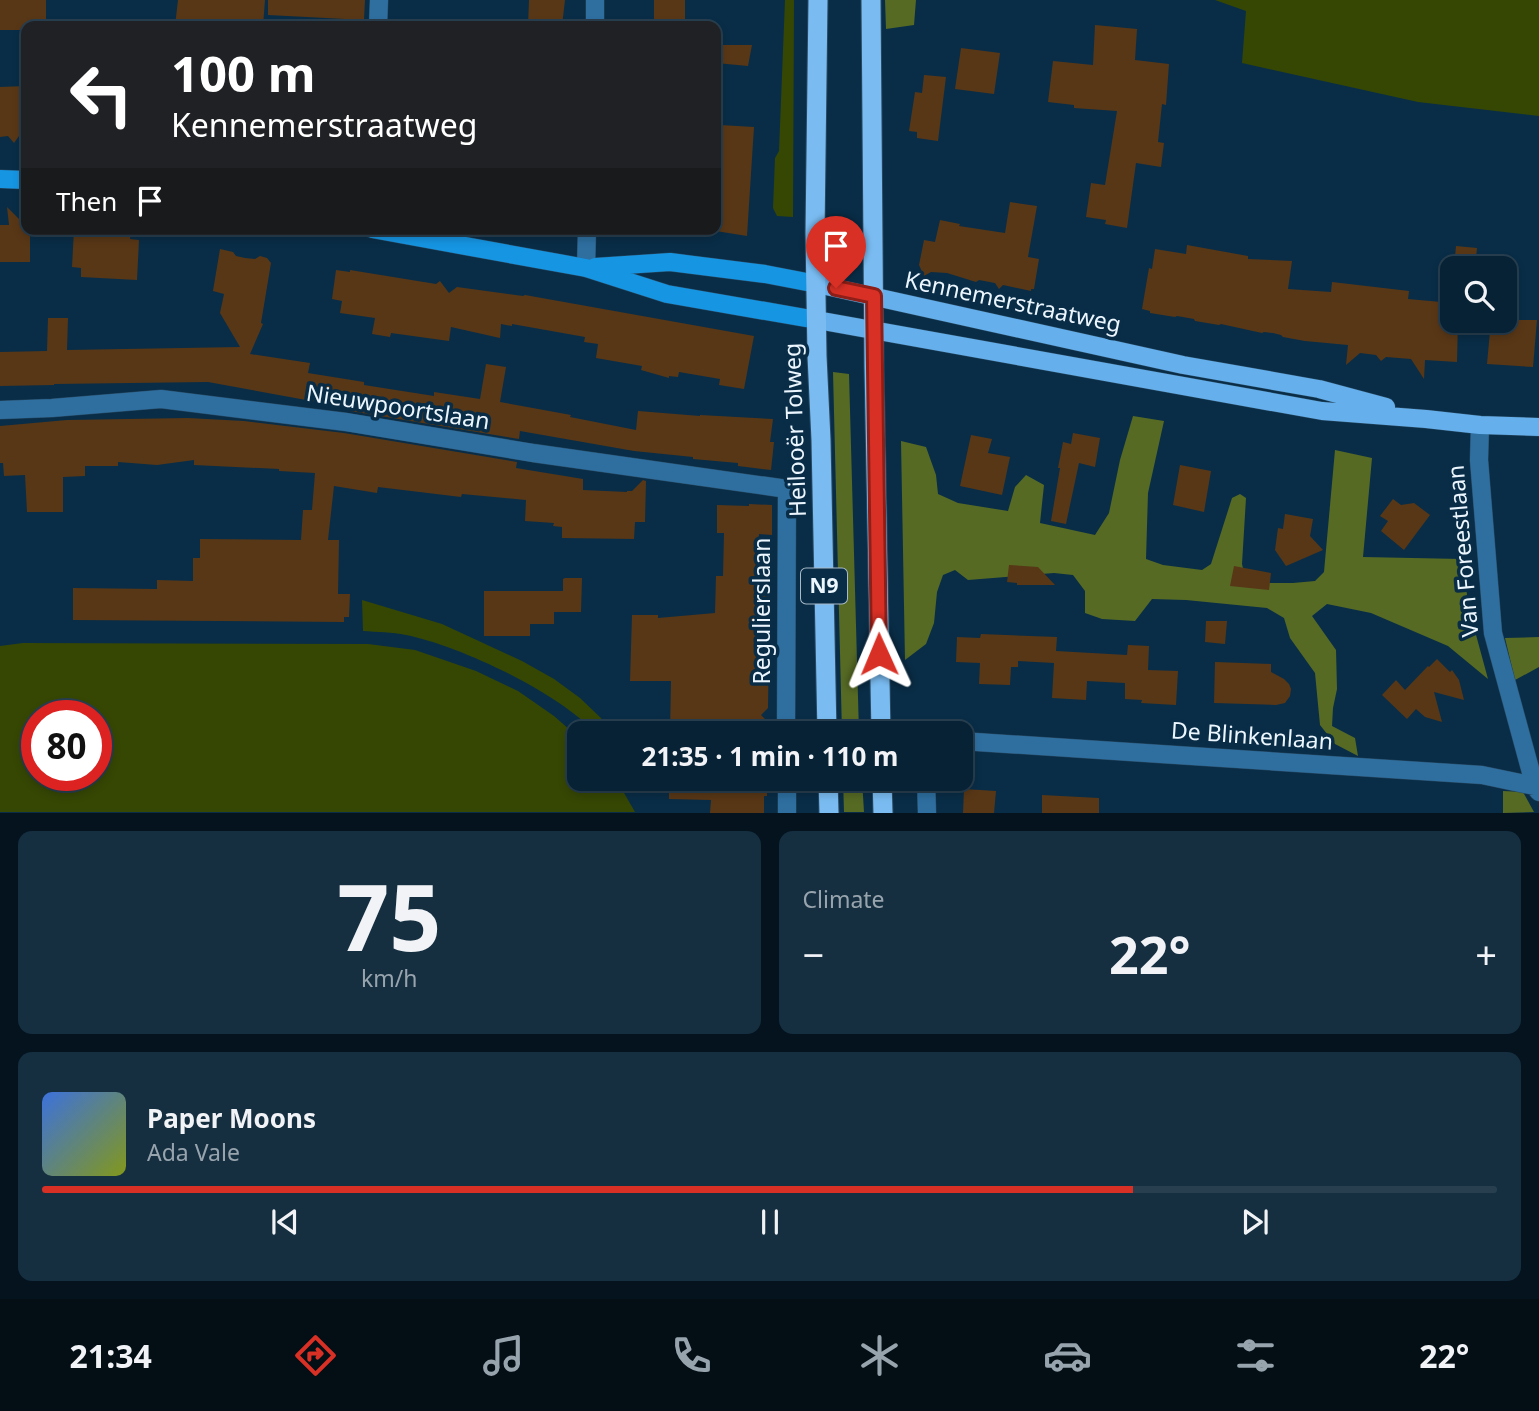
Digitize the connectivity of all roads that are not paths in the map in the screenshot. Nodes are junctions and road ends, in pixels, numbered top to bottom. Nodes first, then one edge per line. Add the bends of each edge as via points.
1 (379, 0) edge
2 (596, 0) edge
3 (818, 0) edge
4 (870, 0) edge
5 (378, 21) edge
6 (594, 21) edge
7 (0, 179) edge
8 (21, 180) edge
9 (406, 235) edge
10 (587, 235) edge
11 (586, 268) junction
12 (817, 284) junction
13 (874, 296) junction
14 (817, 320) junction
15 (874, 330) junction
16 (0, 410) edge
17 (1426, 419) junction
18 (1480, 425) junction
19 (1539, 427) edge
20 (787, 489) joint
21 (786, 721) edge
22 (827, 721) edge
23 (881, 721) edge
24 (973, 742) edge
25 (1538, 788) edge
26 (787, 791) edge
27 (828, 791) edge
28 (882, 791) edge
29 (926, 791) edge
30 (787, 813) edge
31 (829, 813) edge
32 (883, 813) edge
33 (927, 813) edge

1 - 5 street
2 - 6 street
3 - 12 highway, Heilooër Tolweg / N9
4 - 13 highway, N9
7 - 8 main road
9 - 11 main road, Kennemerstraatweg
10 - 11 street
11 - 12 main road, Kennemerstraatweg via 670,262
11 - 14 main road, Kennemerstraatweg via 667,294
12 - 13 main road, Kennemerstraatweg
12 - 14 highway, Heilooër Tolweg / N9
13 - 15 highway, N9
13 - 17 main road, Kennemerstraatweg via 1183,365 1319,389
14 - 15 main road, Kennemerstraatweg
14 - 22 highway, Heilooër Tolweg / N9
15 - 17 main road, Kennemerstraatweg via 1322,411
15 - 23 highway, N9
16 - 20 street, Nieuwpoortslaan via 161,399 346,422
17 - 18 main road, Kennemerstraatweg
18 - 19 main road, Kennemerstraatweg
18 - 25 street, Van Foreestlaan via 1493,633
20 - 21 street, Regulierslaan
24 - 25 street, De Blinkenlaan via 1482,775
26 - 30 street
27 - 31 highway
28 - 32 highway
29 - 33 street

